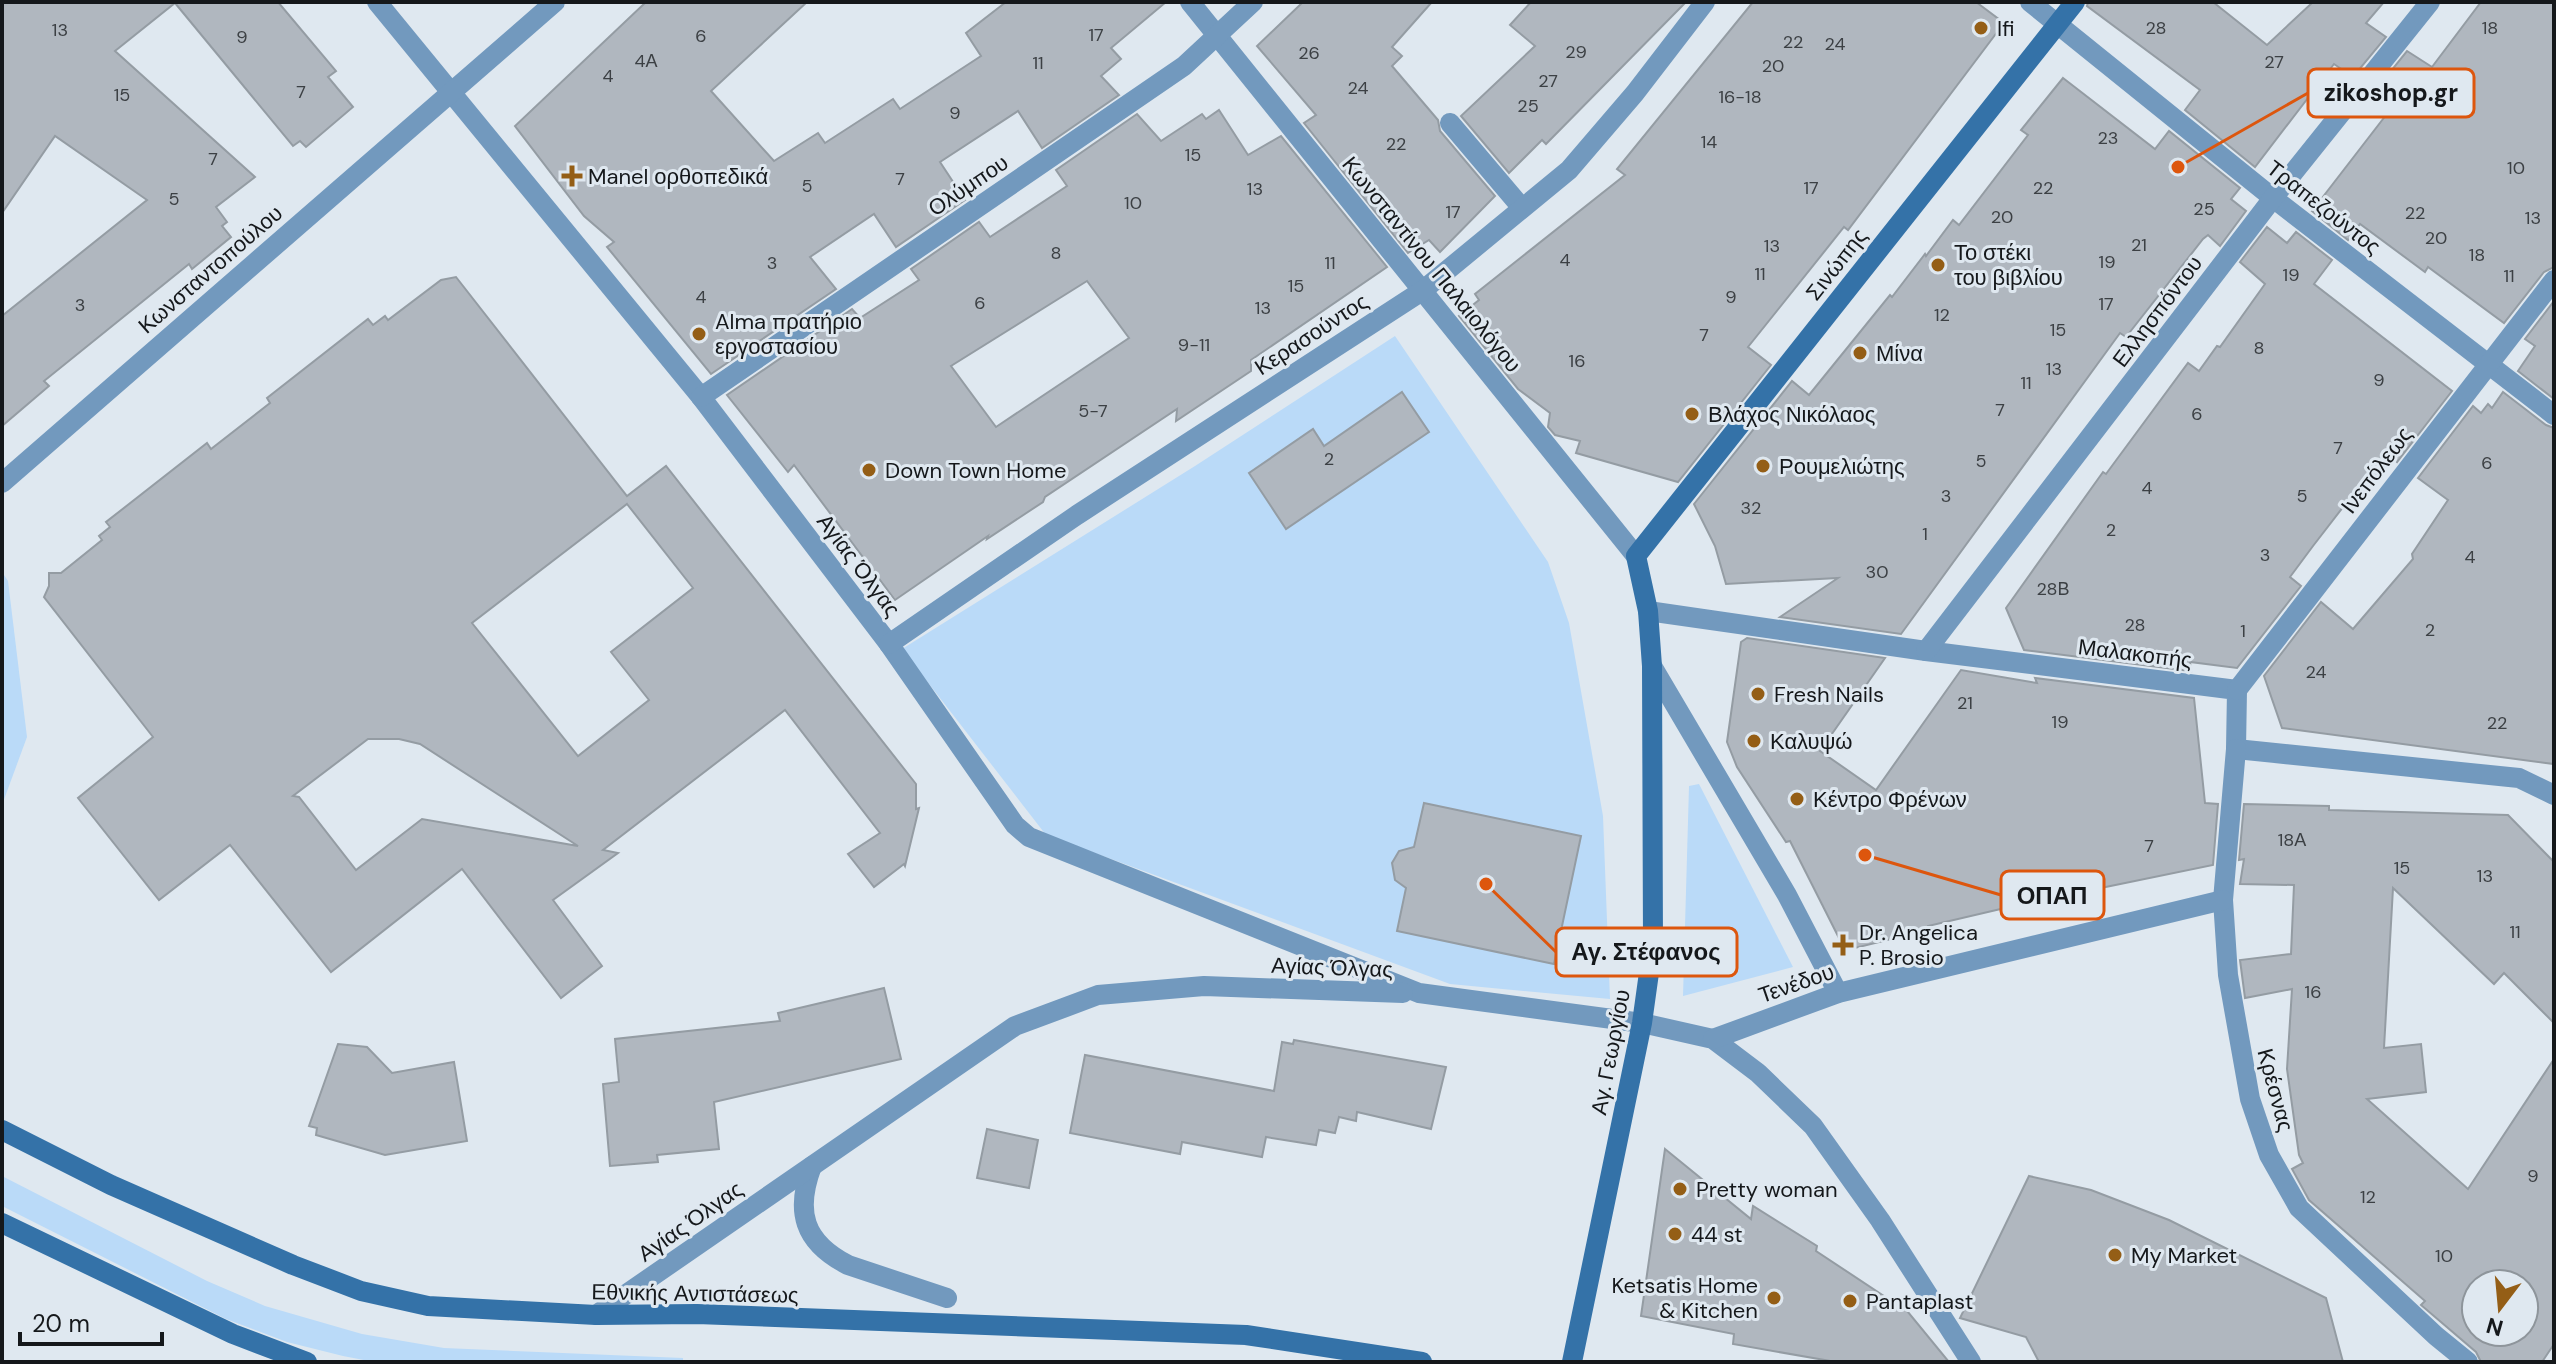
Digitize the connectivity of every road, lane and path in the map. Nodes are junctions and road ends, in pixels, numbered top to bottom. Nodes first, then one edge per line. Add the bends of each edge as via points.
1 (377, 2) edge
2 (555, 2) edge
3 (1190, 2) edge
4 (1253, 2) edge
5 (1705, 2) edge
6 (2030, 2) edge
7 (2075, 2) edge
8 (2430, 2) edge
9 (2058, 25) junction
10 (1218, 37) junction
11 (451, 95) junction
12 (1450, 123) dead end
13 (2273, 198) junction
14 (1522, 208) junction
15 (2554, 280) edge
16 (1422, 291) junction
17 (2487, 365) junction
18 (701, 397) junction
19 (2554, 415) edge
20 (2, 483) edge
21 (1636, 556) junction
22 (1648, 611) junction
23 (889, 644) junction
24 (1926, 651) junction
25 (1652, 666) junction
26 (2237, 690) junction
27 (2236, 749) junction
28 (2554, 795) edge
29 (2223, 900) junction
30 (1419, 993) junction
31 (1838, 993) junction
32 (1642, 1023) junction
33 (1713, 1039) junction
34 (2, 1130) edge
35 (812, 1166) junction
36 (2, 1223) edge
37 (947, 1298) dead end
38 (596, 1315) junction
39 (307, 1362) edge
40 (1422, 1362) edge
41 (1572, 1362) edge
42 (1971, 1362) edge
43 (2468, 1362) edge

1 - 11 street, Αγίας Όλγας
2 - 11 street, Κωνσταντοπούλου
3 - 10 street, Κωνσταντίνου Παλαιολόγου
4 - 10 street, Ολύμπου
5 - 14 street, Κερασούντος via 1569,170
6 - 9 street, Τραπεζούντος
7 - 9 main road, Σινώπης
8 - 13 street, Ελλησπόντου
9 - 13 street, Τραπεζούντος
9 - 21 main road, Σινώπης
10 - 16 street, Κωνσταντίνου Παλαιολόγου
10 - 18 street, Ολύμπου via 1184,66
11 - 18 street, Αγίας Όλγας
11 - 20 street, Κωνσταντοπούλου
12 - 14 street
13 - 17 street, Τραπεζούντος
13 - 24 street, Ελλησπόντου
14 - 16 street, Κερασούντος
15 - 17 street, Ινεπόλεως
16 - 21 street, Κωνσταντίνου Παλαιολόγου
16 - 23 street, Κερασούντος
17 - 19 street, Τραπεζούντος
17 - 26 street, Ινεπόλεως
18 - 23 street, Αγίας Όλγας
21 - 22 main road, Αγ. Γεωργίου
22 - 24 street, Μαλακοπής
22 - 25 main road, Αγ. Γεωργίου
23 - 30 street, Αγίας Όλγας via 1015,825 1029,837
24 - 26 street, Μαλακοπής
25 - 31 street via 1787,895
25 - 32 main road, Αγ. Γεωργίου via 1653,944
26 - 27 street
27 - 28 street via 2519,778
27 - 29 street, Κρέσνας
29 - 31 street, Τενέδου
29 - 43 street, Κρέσνας via 2228,975 2250,1099 2283,1185 2299,1208
30 - 32 street, Αγίας Όλγας
30 - 35 street, Αγίας Όλγας via 1204,986 1098,995 1015,1026
31 - 33 street, Τενέδου
32 - 33 street, Αγίας Όλγας
32 - 41 main road, Αγ. Γεωργίου
33 - 42 street via 1813,1126
34 - 38 main road, Εθνικής Αντιστάσεως via 111,1185 361,1291 428,1306
35 - 37 street via 804,1188 804,1221 833,1258
35 - 38 street, Αγίας Όλγας
36 - 39 main road via 233,1334
38 - 40 main road, Εθνικής Αντιστάσεως via 697,1314 1246,1335

